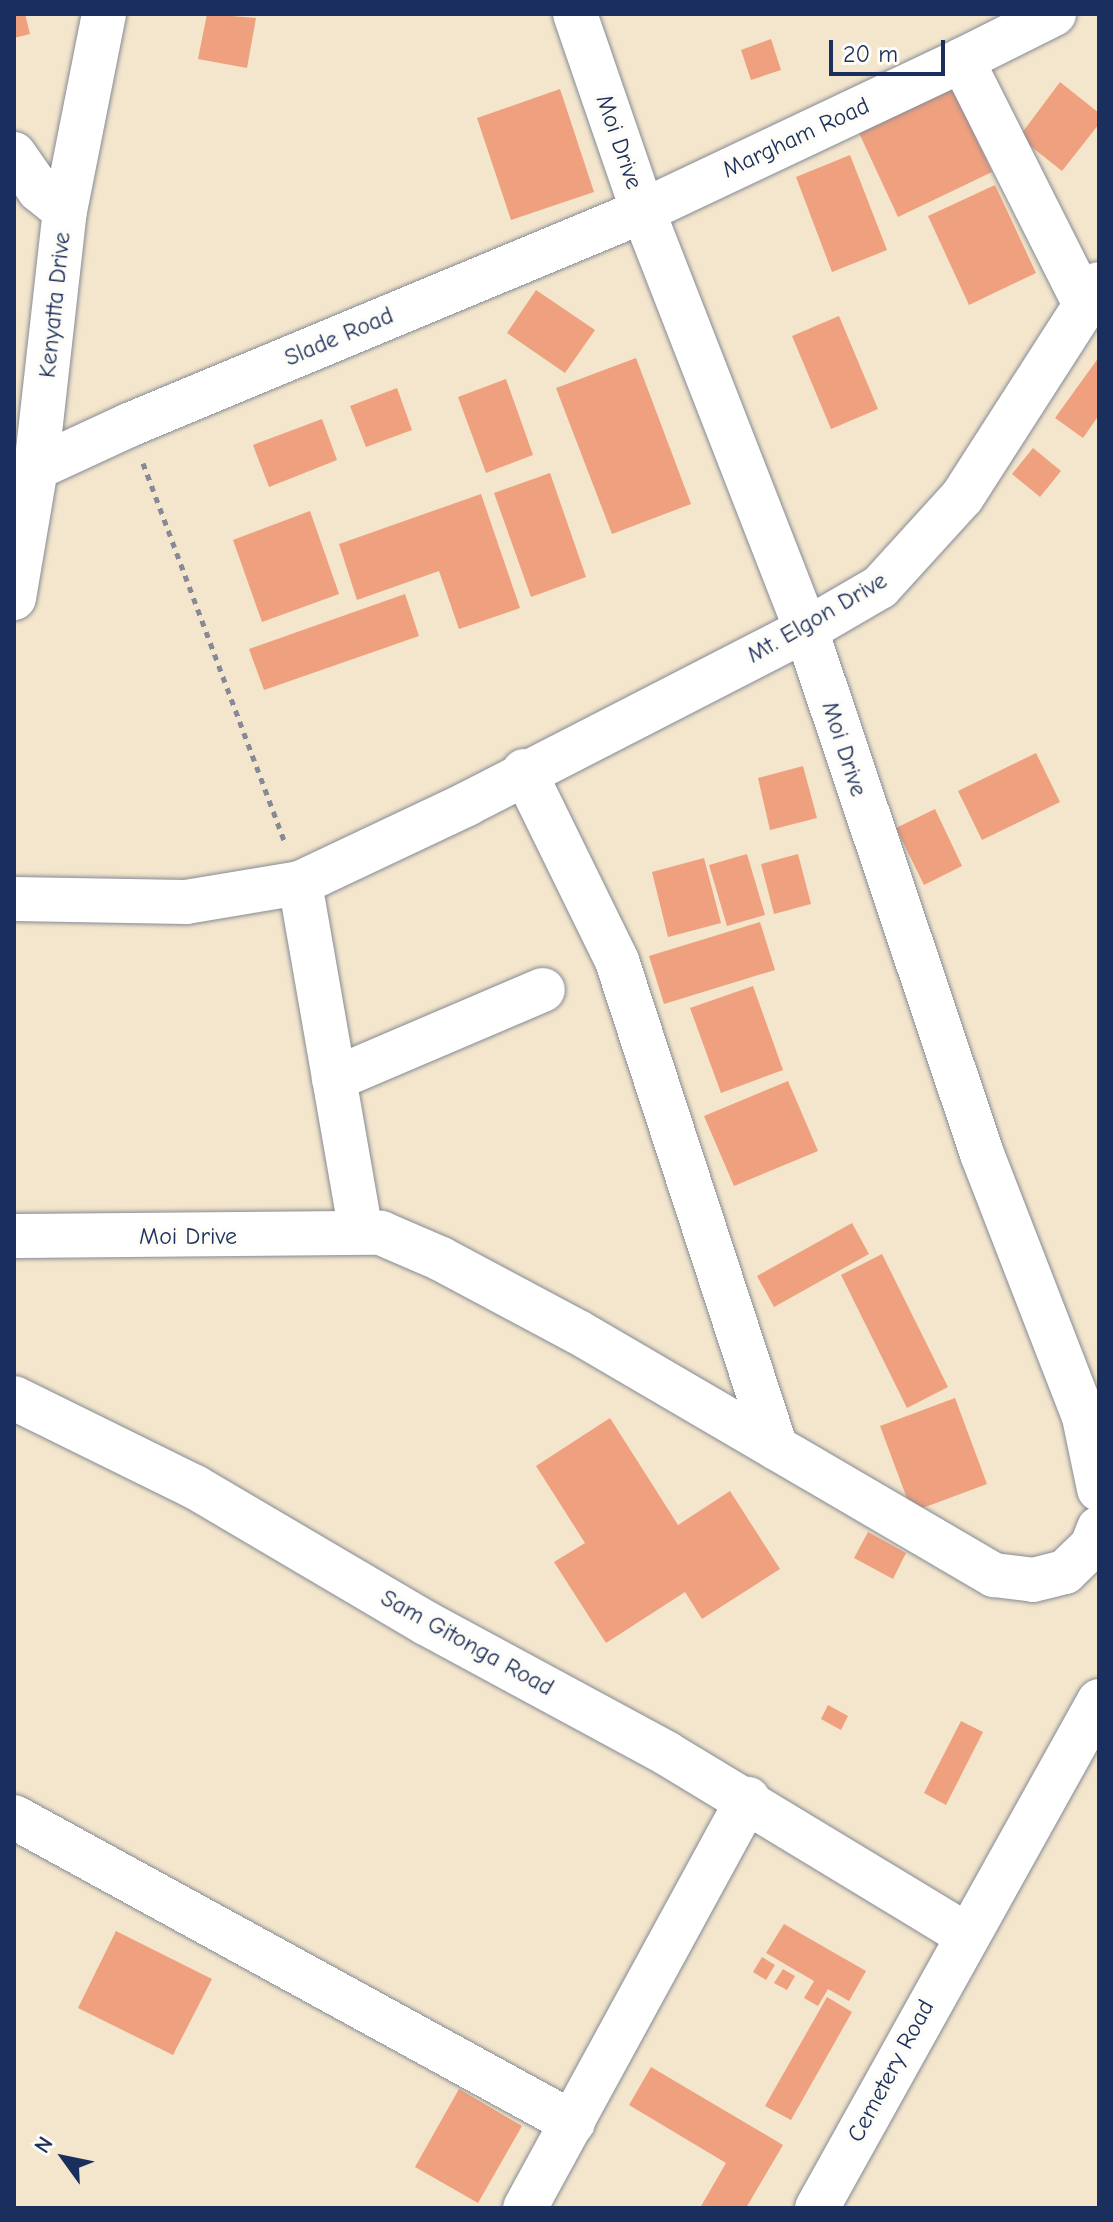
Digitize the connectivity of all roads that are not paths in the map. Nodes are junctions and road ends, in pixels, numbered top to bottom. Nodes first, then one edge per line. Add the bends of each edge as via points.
1 (104, 14) edge
2 (575, 14) edge
3 (1054, 14) edge
4 (962, 60) junction
5 (14, 154) edge
6 (65, 211) junction
7 (643, 211) junction
8 (1092, 294) edge
9 (36, 468) junction
10 (14, 598) edge
11 (806, 630) junction
12 (524, 771) junction
13 (300, 883) junction
14 (14, 899) edge
15 (543, 990) dead end
16 (334, 1079) junction
17 (361, 1231) junction
18 (14, 1236) edge
19 (14, 1398) edge
20 (776, 1448) junction
21 (1099, 1489) edge
22 (1099, 1528) edge
23 (1099, 1701) edge
24 (748, 1799) junction
25 (14, 1817) edge
26 (965, 1934) junction
27 (573, 2123) junction
28 (525, 2208) edge
29 (817, 2208) edge

1 - 6 street, Kenyatta Drive
2 - 7 street, Moi Drive
3 - 4 street, Margham Road
4 - 7 street, Margham Road
4 - 8 street
5 - 6 street via 39,190
6 - 9 street, Kenyatta Drive
7 - 9 street, Slade Road
7 - 11 street, Moi Drive
8 - 11 street, Mt. Elgon Drive via 1000,444 907,562 880,587
9 - 10 street, Kenyatta Drive
11 - 12 street, Mt. Elgon Drive
11 - 21 street, Moi Drive via 982,1154 1084,1417
12 - 13 street, Mt. Elgon Drive via 467,804
12 - 20 street via 617,961
13 - 14 street, Mt. Elgon Drive via 186,902
13 - 16 street
15 - 16 street
16 - 17 street
17 - 18 street, Moi Drive
17 - 20 street, Moi Drive via 401,1240 441,1259
19 - 24 street, Sam Gitonga Road via 195,1487 426,1623
20 - 22 street, Moi Drive via 994,1575 1033,1580 1065,1572 1092,1546
23 - 26 street, Cemetery Road
24 - 26 street, Sam Gitonga Road
24 - 27 street
25 - 27 street
26 - 29 street, Cemetery Road
27 - 28 street

